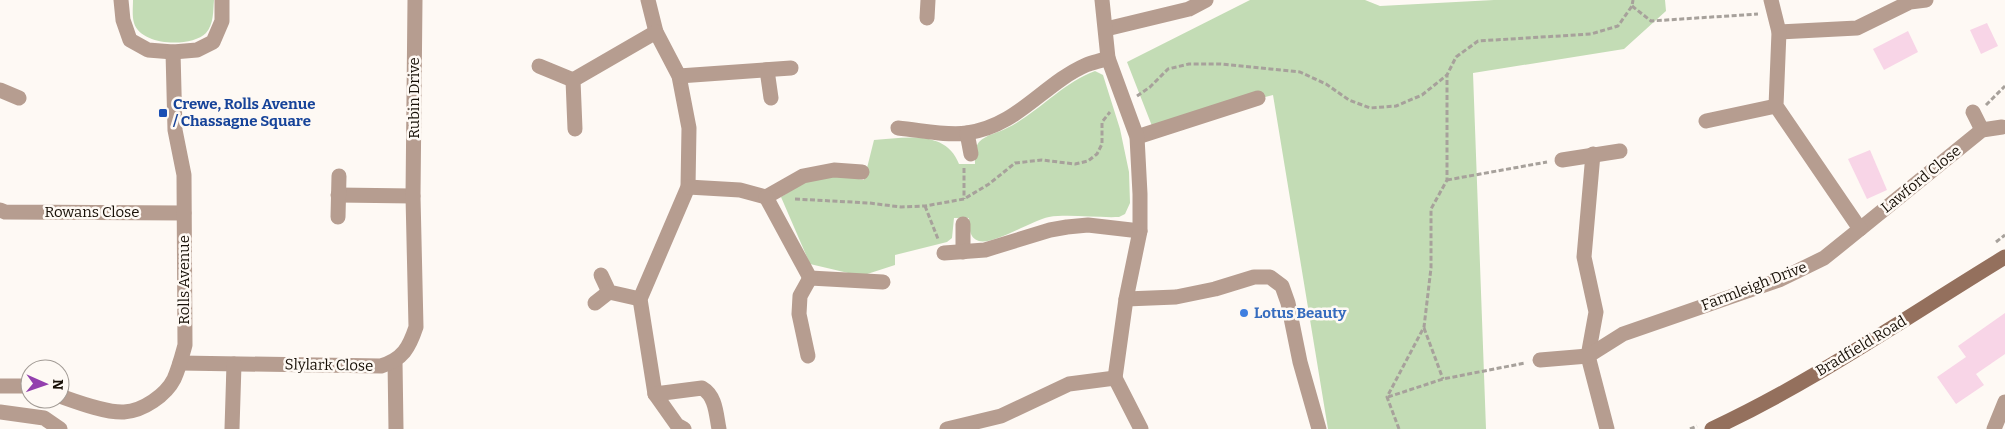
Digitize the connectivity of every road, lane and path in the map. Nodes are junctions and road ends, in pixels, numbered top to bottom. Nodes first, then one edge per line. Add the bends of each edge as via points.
1 (121, 0) edge
2 (222, 0) edge
3 (415, 0) edge
4 (648, 0) edge
5 (928, 0) edge
6 (1102, 0) edge
7 (1206, 0) edge
8 (1633, 0) edge
9 (1926, 0) edge
10 (1632, 6) junction
11 (1773, 7) edge
12 (928, 18) dead end
13 (1106, 29) junction
14 (656, 32) junction
15 (1779, 32) junction
16 (173, 52) junction
17 (1108, 58) junction
18 (539, 66) dead end
19 (791, 68) dead end
20 (767, 70) junction
21 (1447, 75) junction
22 (680, 76) junction
23 (574, 80) junction
24 (2005, 86) edge
25 (0, 90) edge
26 (19, 98) dead end
27 (771, 98) dead end
28 (1258, 98) dead end
29 (1126, 103) junction
30 (1776, 106) junction
31 (1973, 112) joint
32 (1706, 121) dead end
33 (2002, 127) dead end
34 (898, 128) dead end
35 (574, 129) dead end
36 (1982, 130) junction
37 (967, 133) junction
38 (1138, 137) junction
39 (1620, 151) dead end
40 (971, 154) joint
41 (1593, 154) junction
42 (1562, 160) joint
43 (862, 172) dead end
44 (339, 176) dead end
45 (1447, 180) junction
46 (688, 188) junction
47 (338, 195) junction
48 (413, 196) junction
49 (766, 197) junction
50 (964, 200) junction
51 (925, 206) junction
52 (0, 210) edge
53 (184, 213) junction
54 (338, 217) dead end
55 (963, 224) dead end
56 (1860, 228) junction
57 (1140, 231) junction
58 (963, 252) junction
59 (944, 254) joint
60 (2005, 256) edge
61 (601, 276) dead end
62 (810, 278) junction
63 (883, 282) dead end
64 (609, 292) junction
65 (640, 299) junction
66 (1126, 299) junction
67 (595, 303) dead end
68 (1424, 327) junction
69 (808, 356) dead end
70 (1588, 356) junction
71 (1540, 360) joint
72 (395, 361) junction
73 (180, 363) junction
74 (234, 364) junction
75 (1115, 378) junction
76 (1443, 379) junction
77 (0, 386) edge
78 (20, 386) edge
79 (655, 394) junction
80 (1387, 397) junction
81 (70, 399) edge
82 (2005, 402) edge
83 (0, 412) edge
84 (677, 428) edge
85 (60, 429) edge
86 (232, 429) edge
87 (396, 429) edge
88 (719, 429) edge
89 (947, 429) edge
90 (1141, 429) edge
91 (1319, 429) edge
92 (1400, 429) edge
93 (1607, 429) edge
94 (1712, 429) edge
95 (1994, 429) edge

1 - 16 street via 130,40 148,50
2 - 16 street via 222,21 213,42 197,50
3 - 48 street, Rubin Drive
4 - 14 street
5 - 12 street
6 - 13 street
7 - 13 street via 1189,10
8 - 10 path
9 - 15 street via 1910,2 1857,28
10 - 11 path via 1651,21
10 - 21 path via 1618,26 1591,34 1478,41 1456,57
11 - 15 street
13 - 17 street
14 - 22 street
14 - 23 street
15 - 30 street
16 - 53 street, Rolls Avenue via 175,130 184,175
17 - 29 street
17 - 37 street via 1085,66 1009,119
18 - 23 street
19 - 20 street
20 - 22 street
20 - 27 street
21 - 29 path via 1422,95 1396,106 1370,108 1300,72 1190,64 1168,69 1150,87
21 - 45 path
22 - 46 street via 689,128
23 - 35 street
24 - 31 path via 1986,105
25 - 26 street
28 - 38 street
29 - 38 street
29 - 50 path via 1108,113 1102,122 1102,144 1088,161 1075,164 1042,160 1015,163
30 - 32 street
30 - 56 street
31 - 36 street
33 - 36 street
34 - 37 street
36 - 56 street, Lawford Close
37 - 40 street
38 - 57 street
39 - 41 street
40 - 50 path via 963,169
41 - 42 street
41 - 70 street via 1584,257 1596,312
42 - 45 path
43 - 49 street via 834,170 803,176
44 - 47 street
45 - 68 path via 1431,209 1431,268
46 - 49 street via 740,190
46 - 65 street
47 - 48 street
47 - 54 street
48 - 72 street, Slylark Close via 416,327 410,346
49 - 51 path
49 - 62 street
50 - 51 path
51 - 59 path
52 - 53 street, Rowans Close
53 - 73 street, Rolls Avenue via 185,345
55 - 58 street
56 - 70 street, Farmleigh Drive via 1824,258 1780,280 1624,334
57 - 58 street via 1088,225 1067,227 985,250
57 - 66 street
58 - 59 street
60 - 94 main road, Bradfield Road via 1866,345 1757,408
61 - 64 street
62 - 63 street
62 - 69 street via 800,296
64 - 65 street
64 - 67 street
65 - 79 street
66 - 75 street
66 - 91 street via 1176,297 1254,277 1270,277 1282,286 1288,303
68 - 76 path
68 - 80 path
70 - 71 street, Farmleigh Drive
70 - 93 street
71 - 76 path
72 - 74 street, Slylark Close via 381,366
72 - 87 street
73 - 74 street, Slylark Close
73 - 81 street, Rolls Avenue via 174,380 158,398 140,408 124,412 108,410
74 - 86 street
75 - 89 street via 1069,384 1001,416
75 - 90 street
76 - 80 path
77 - 78 street
79 - 84 street
79 - 88 street via 702,388 713,400
80 - 92 path
82 - 95 street
83 - 85 street via 44,418

